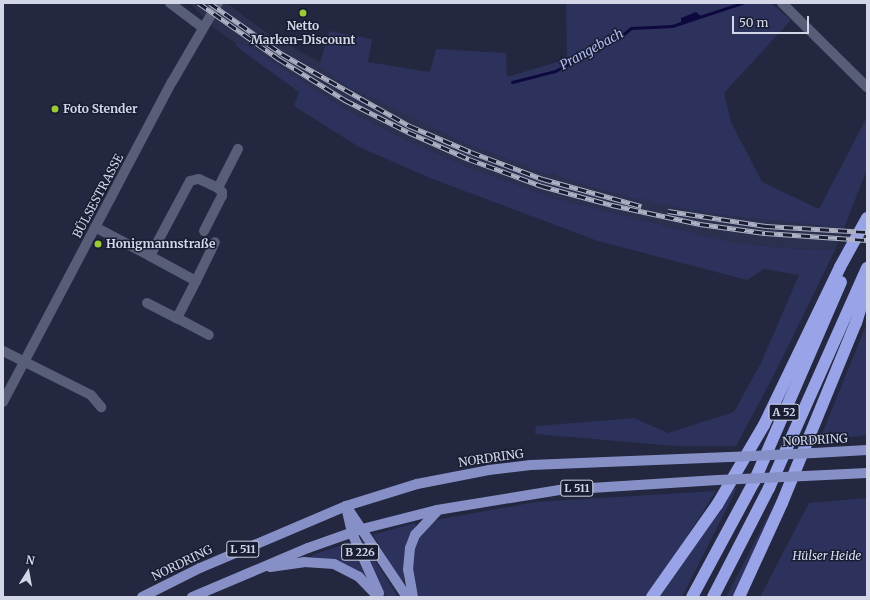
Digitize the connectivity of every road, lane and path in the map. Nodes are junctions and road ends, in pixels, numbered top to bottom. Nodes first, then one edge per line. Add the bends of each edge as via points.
1 (170, 3) edge
2 (218, 3) edge
3 (782, 3) edge
4 (202, 27) junction
5 (867, 87) edge
6 (238, 149) dead end
7 (218, 188) junction
8 (867, 218) edge
9 (867, 222) edge
10 (96, 228) junction
11 (204, 230) dead end
12 (214, 242) dead end
13 (150, 256) junction
14 (867, 268) edge
15 (196, 281) junction
16 (867, 286) edge
17 (147, 303) dead end
18 (177, 318) junction
19 (209, 335) dead end
20 (3, 351) edge
21 (24, 362) junction
22 (3, 402) edge
23 (101, 407) dead end
24 (867, 450) edge
25 (867, 473) edge
26 (346, 506) junction
27 (438, 510) junction
28 (362, 529) junction
29 (352, 533) junction
30 (255, 569) junction
31 (142, 597) edge
32 (192, 597) edge
33 (379, 597) edge
34 (407, 597) edge
35 (413, 597) edge
36 (652, 597) edge
37 (692, 597) edge
38 (713, 597) edge
39 (740, 597) edge

1 - 4 street
2 - 4 street, BÜLSESTRASSE
3 - 5 street
4 - 10 street, BÜLSESTRASSE
6 - 7 street
7 - 11 street via 222,196
7 - 13 street via 199,179 190,181
8 - 36 highway via 840,267 764,425 716,506
9 - 37 highway, A 52 via 754,482
10 - 13 street
10 - 21 street, BÜLSESTRASSE
12 - 15 street
13 - 15 street
14 - 38 highway, A 52 via 770,488
15 - 18 street
16 - 39 highway via 850,337 782,503
17 - 18 street
18 - 19 street
20 - 21 street
21 - 22 street, BÜLSESTRASSE
21 - 23 street via 91,396
24 - 26 main road, NORDRING / L 511, bridge via 567,463 489,470 417,484
25 - 27 main road, L 511, bridge via 559,490
26 - 28 main road, B 226
26 - 29 main road, B 226
26 - 31 main road, NORDRING / L 511 via 200,568
27 - 28 main road, L 511
27 - 35 main road via 415,535 410,548 408,570
28 - 29 main road, L 511
28 - 34 main road, B 226
29 - 30 main road, L 511
29 - 33 main road, B 226
30 - 32 main road, L 511
30 - 33 main road via 304,562 334,564 360,577

